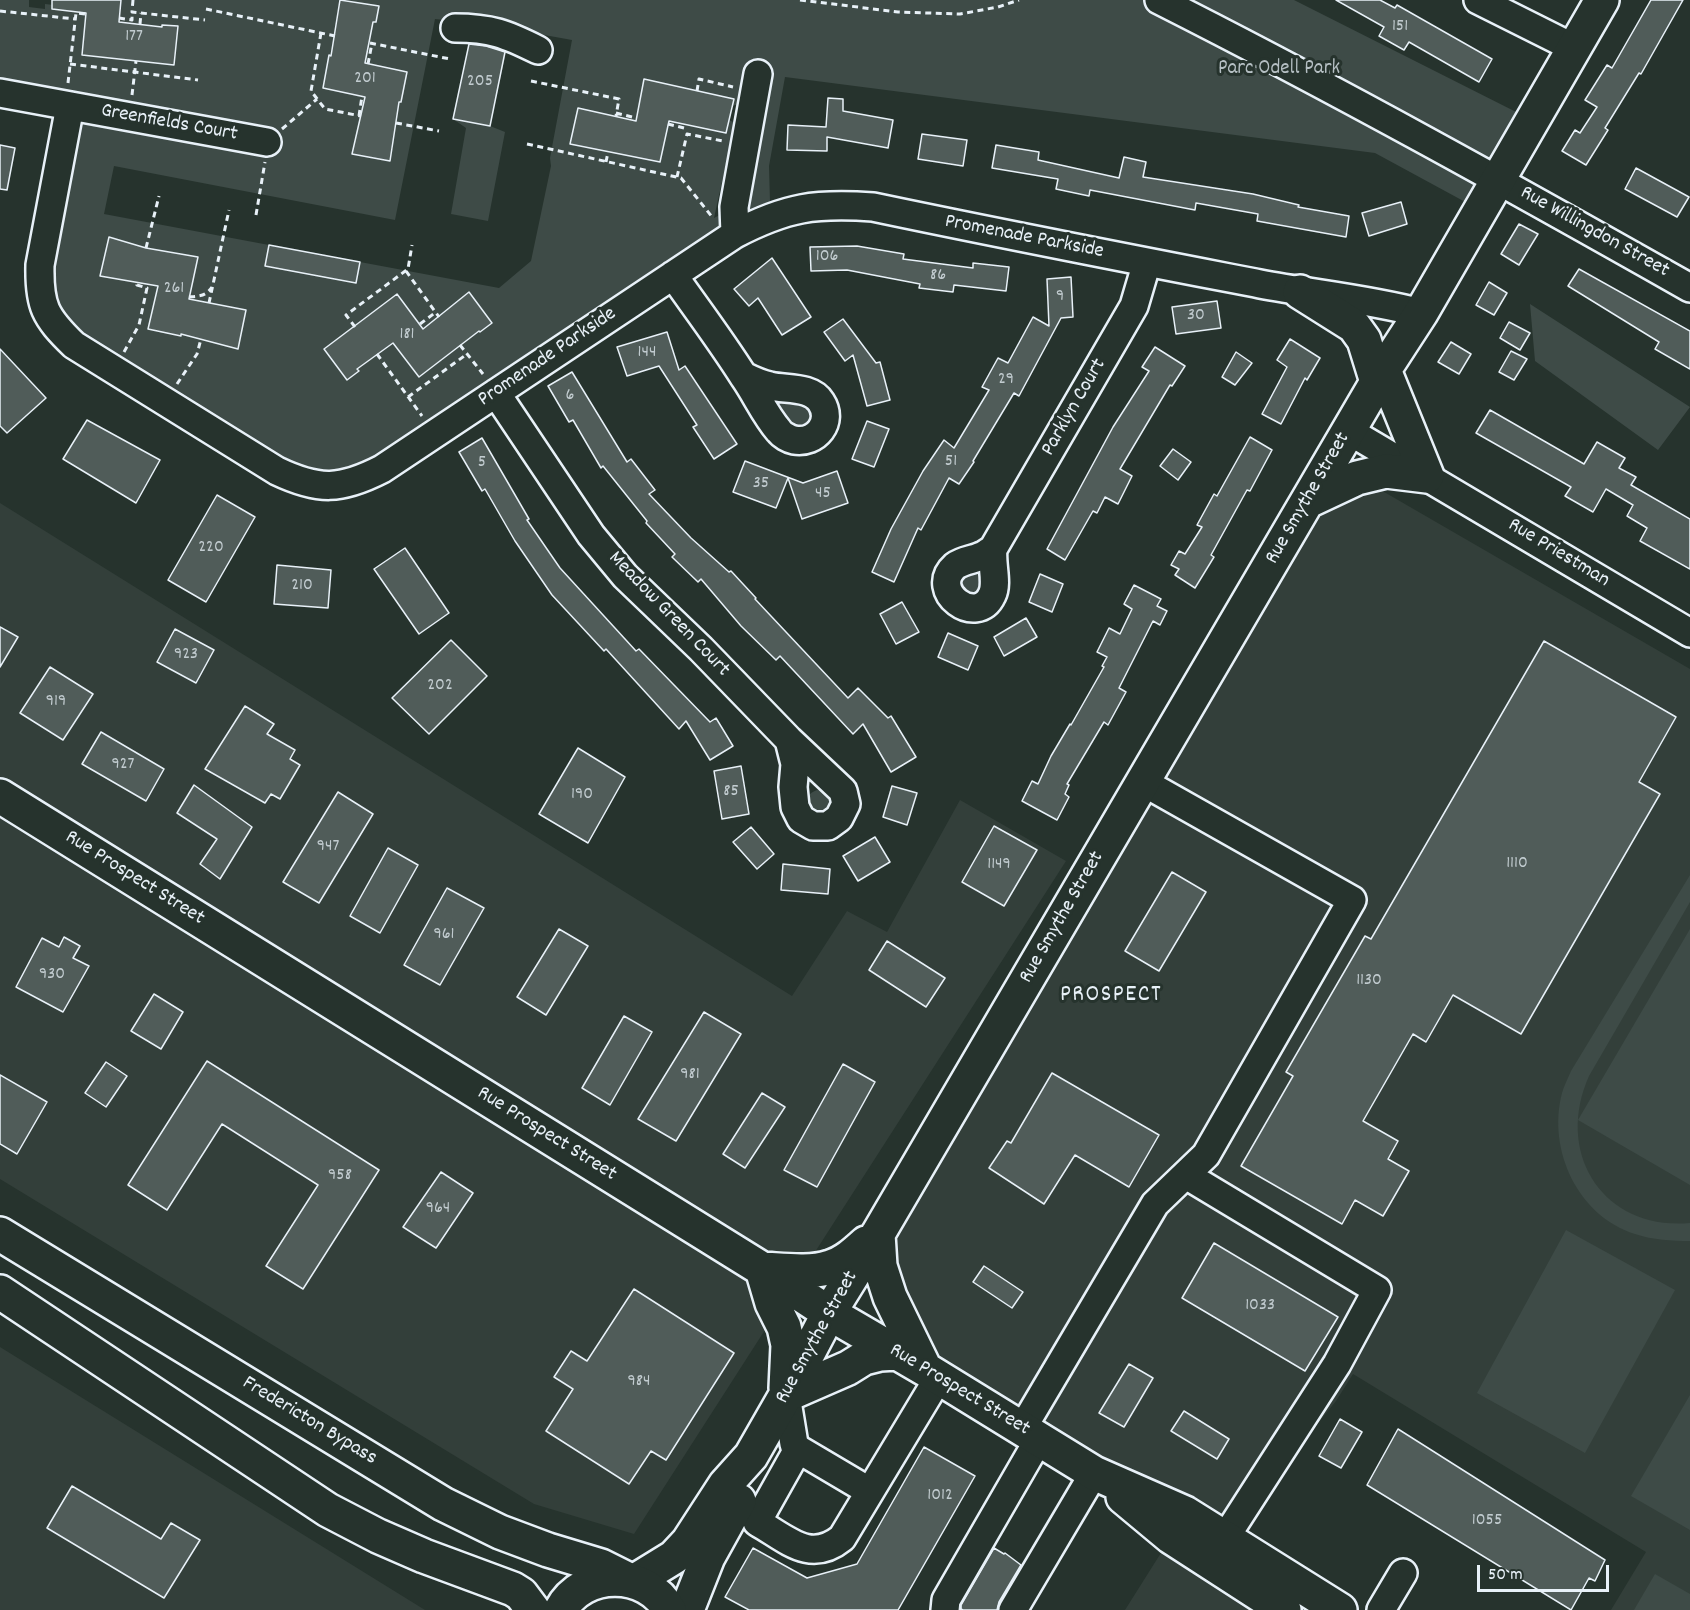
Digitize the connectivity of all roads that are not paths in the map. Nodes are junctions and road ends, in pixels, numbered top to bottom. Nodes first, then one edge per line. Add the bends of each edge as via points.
1 (1159, 0) edge
2 (1478, 0) edge
3 (1602, 0) edge
4 (455, 28) dead end
5 (1574, 48) junction
6 (538, 50) dead end
7 (750, 81) road end
8 (0, 93) edge
9 (69, 95) junction
10 (267, 142) road end
11 (1498, 179) junction
12 (724, 226) junction
13 (1147, 262) junction
14 (673, 275) junction
15 (1690, 288) edge
16 (1300, 292) junction
17 (1421, 313) junction
18 (744, 376) dead end
19 (1381, 376) junction
20 (496, 393) junction
21 (1349, 431) junction
22 (1427, 476) junction
23 (1308, 501) junction
24 (993, 549) dead end
25 (1690, 633) edge
26 (789, 740) dead end
27 (1143, 782) junction
28 (0, 796) edge
29 (1186, 1175) junction
30 (0, 1234) edge
31 (878, 1234) junction
32 (762, 1269) junction
33 (0, 1292) edge
34 (829, 1313) junction
35 (921, 1366) junction
36 (786, 1395) junction
37 (1031, 1434) junction
38 (798, 1449) junction
39 (751, 1456) junction
40 (1094, 1473) junction
41 (869, 1491) junction
42 (1225, 1538) junction
43 (1402, 1573) dead end
44 (633, 1581) junction
45 (944, 1607) edge
46 (533, 1610) edge
47 (561, 1610) edge
48 (669, 1610) edge
49 (687, 1610) edge
50 (1013, 1610) edge
51 (1284, 1610) edge
52 (1340, 1610) edge
53 (1381, 1610) edge

1 - 11 street, Rue Willingdon Street
2 - 5 street
3 - 5 main road, Rue Smythe Street
4 - 6 street via 496,31
5 - 11 main road, Rue Smythe Street
7 - 12 street via 734,207
8 - 9 street, Greenfields Court
9 - 10 street, Greenfields Court
9 - 20 street, Promenade Parkside via 40,283 51,322 74,345 268,466 299,482 330,486 345,485 382,469
11 - 15 street, Rue Willingdon Street
11 - 17 main road, Rue Smythe Street
12 - 13 street, Promenade Parkside via 799,208 873,207
12 - 14 street, Promenade Parkside
13 - 16 street, Promenade Parkside
13 - 24 street, Parklyn Court via 1134,306
14 - 18 street
14 - 20 street, Promenade Parkside
16 - 17 street, Promenade Parkside
16 - 19 main road via 1354,326
17 - 19 main road, Rue Smythe Street
19 - 21 main road, Rue Smythe Street
19 - 22 main road
20 - 26 street, Meadow Green Court via 591,535 625,576
21 - 22 street, Rue Priestman
21 - 23 main road, Rue Smythe Street
22 - 23 main road via 1386,471 1357,478
22 - 25 street, Rue Priestman
23 - 27 main road, Rue Smythe Street
27 - 29 street via 1352,900 1206,1155
27 - 31 main road, Rue Smythe Street
28 - 32 main road, Rue Prospect Street
29 - 37 street via 1155,1204
29 - 42 street via 1377,1290 1337,1364
30 - 44 main road, Fredericton Bypass via 443,1504 500,1532 601,1566
31 - 32 main road via 831,1267
31 - 34 main road, Rue Smythe Street
31 - 35 main road via 880,1266 890,1297
32 - 34 main road, Rue Prospect Street
32 - 36 main road via 788,1345
33 - 46 main road via 328,1510 415,1552 513,1589
34 - 35 main road, Rue Prospect Street
34 - 36 main road, Rue Smythe Street
35 - 36 main road via 880,1354
35 - 37 main road, Rue Prospect Street
35 - 41 street
36 - 38 street
36 - 39 main road, Rue Smythe Street
37 - 40 main road, Rue Prospect Street
37 - 45 street
38 - 41 street
38 - 41 street via 758,1522 803,1548 826,1549 842,1538
39 - 44 main road, Rue Smythe Street via 725,1485 674,1557
39 - 49 main road, Rue Smythe Street via 742,1495 708,1557
40 - 42 main road, Rue Prospect Street via 1185,1513
40 - 50 street
40 - 51 main road, Rue Prospect Street via 1170,1537
42 - 52 main road, Rue Prospect Street
43 - 53 street
44 - 47 main road via 595,1582 577,1592
44 - 48 main road, Fredericton Bypass via 652,1591

